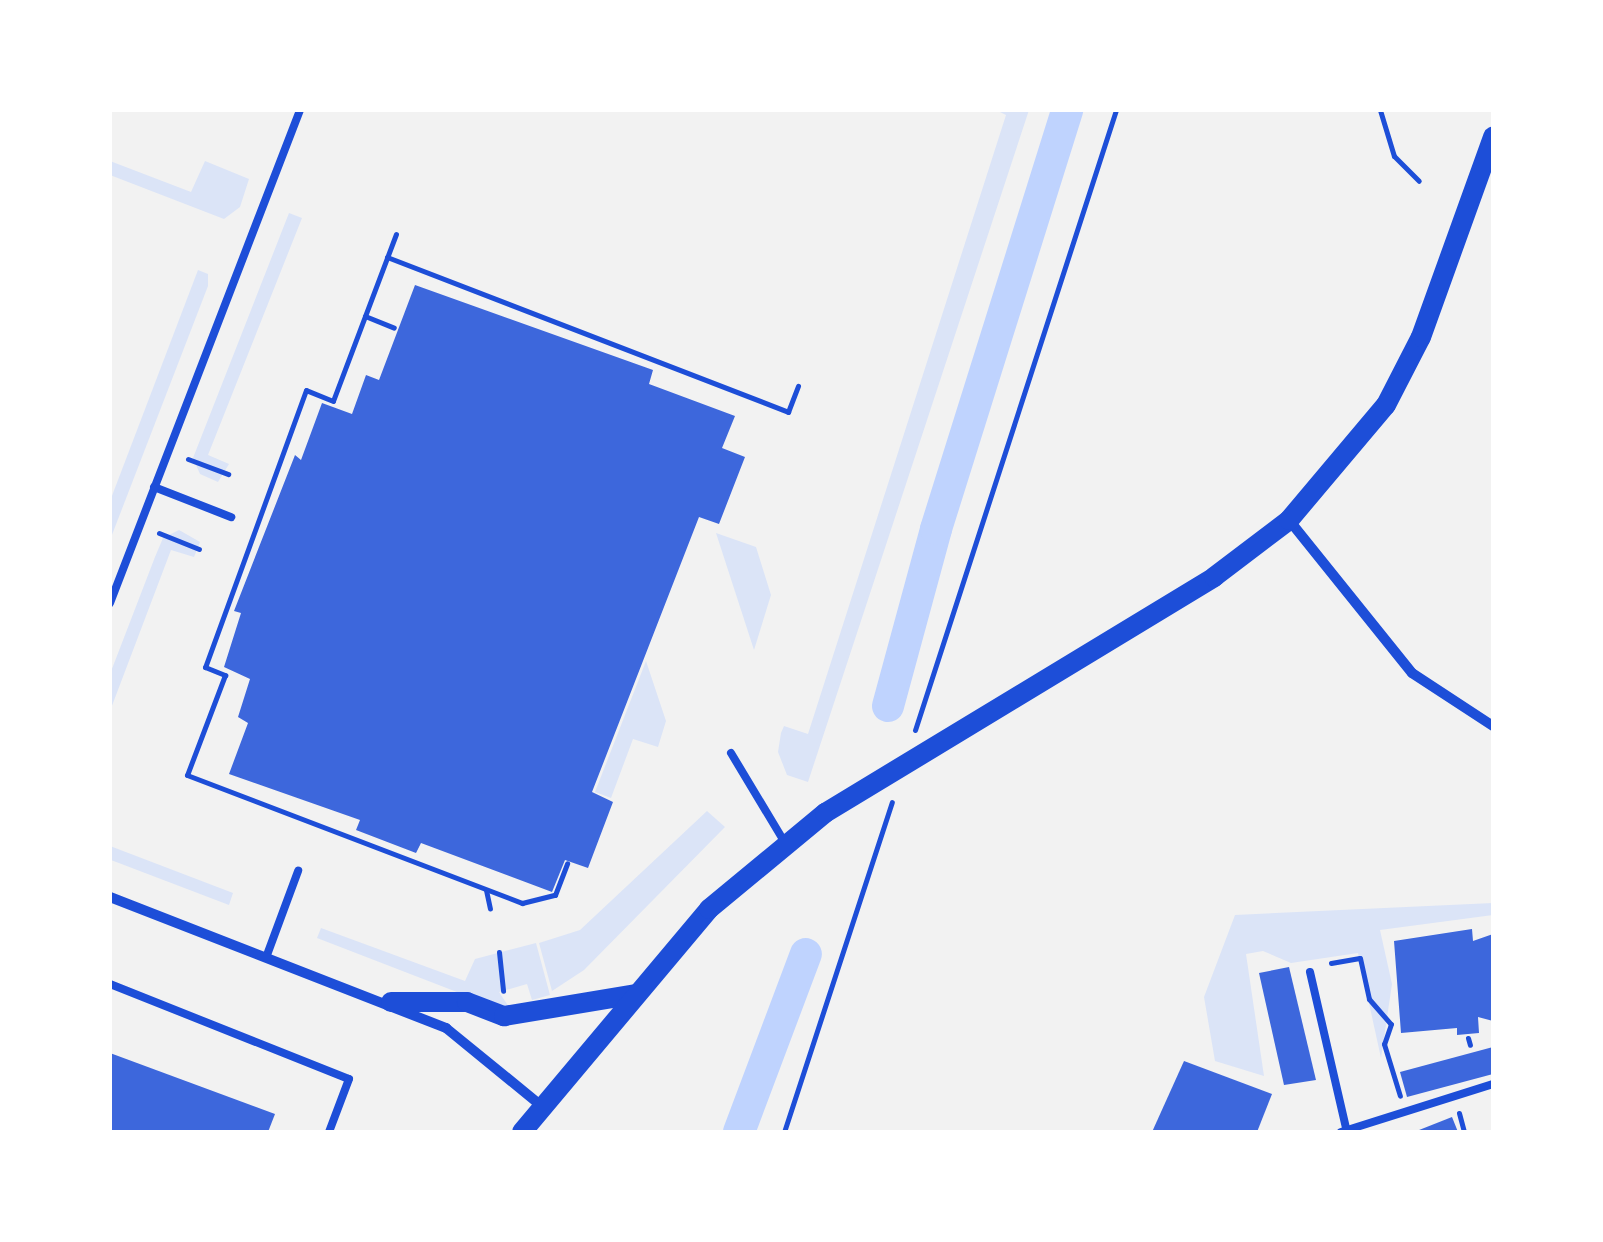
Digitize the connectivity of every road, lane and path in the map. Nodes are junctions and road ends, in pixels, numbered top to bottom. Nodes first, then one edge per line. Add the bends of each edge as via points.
1 (300, 110) edge
2 (1116, 110) edge
3 (1380, 110) edge
4 (1493, 138) edge
5 (1419, 181) dead end
6 (396, 234) dead end
7 (387, 257) junction
8 (365, 316) junction
9 (394, 328) dead end
10 (798, 386) dead end
11 (188, 458) dead end
12 (228, 474) dead end
13 (154, 487) junction
14 (231, 517) dead end
15 (1289, 520) junction
16 (159, 533) dead end
17 (199, 549) dead end
18 (110, 603) edge
19 (1493, 726) edge
20 (731, 753) dead end
21 (904, 765) junction
22 (786, 845) junction
23 (567, 863) dead end
24 (298, 871) dead end
25 (486, 890) junction
26 (110, 897) edge
27 (490, 909) dead end
28 (499, 952) dead end
29 (267, 954) junction
30 (1331, 963) dead end
31 (1310, 972) dead end
32 (110, 984) edge
33 (637, 994) junction
34 (520, 996) dead end
35 (390, 1002) junction
36 (1493, 1084) edge
37 (543, 1107) junction
38 (1406, 1110) junction
39 (1344, 1130) edge
40 (328, 1132) edge
41 (522, 1132) edge
42 (784, 1132) edge

1 - 13 lane
2 - 21 path
3 - 5 path via 1394,156
4 - 15 main road via 1421,337 1386,405
6 - 7 path
7 - 8 path
7 - 10 path via 788,412
8 - 9 path
8 - 25 path via 333,401 306,390 205,667 225,676 186,774
11 - 12 path
13 - 14 lane
13 - 18 lane
15 - 19 street via 1412,673
15 - 21 main road via 1214,577
16 - 17 path
20 - 22 lane
21 - 22 main road
21 - 42 path
22 - 33 main road via 709,909
23 - 25 path via 555,895 522,903
24 - 29 lane
25 - 27 path
26 - 29 street
28 - 34 path via 502,990
29 - 35 street
30 - 38 path via 1360,958 1369,999 1390,1024 1384,1044
31 - 39 lane
32 - 40 lane via 349,1079
33 - 35 main road via 504,1016 468,1002
33 - 37 main road
35 - 37 street via 446,1028
36 - 38 lane
37 - 41 main road
38 - 39 lane

